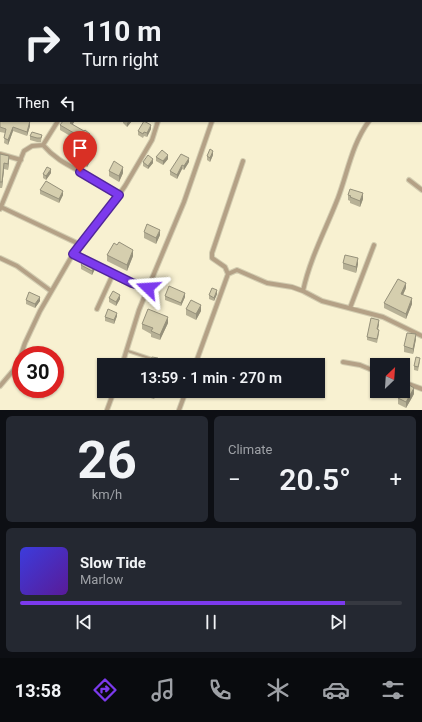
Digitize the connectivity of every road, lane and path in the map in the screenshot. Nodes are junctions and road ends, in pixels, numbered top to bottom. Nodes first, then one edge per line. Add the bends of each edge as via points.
1 (57, 122) edge
2 (158, 122) edge
3 (212, 122) edge
4 (367, 122) edge
5 (43, 145) junction
6 (0, 154) edge
7 (21, 160) junction
8 (243, 161) dead end
9 (409, 180) dead end
10 (422, 190) edge
11 (119, 195) junction
12 (0, 208) edge
13 (79, 244) junction
14 (374, 245) dead end
15 (73, 254) junction
16 (0, 258) edge
17 (113, 274) junction
18 (228, 274) junction
19 (148, 288) junction
20 (51, 291) junction
21 (303, 291) junction
22 (350, 308) junction
23 (97, 309) dead end
24 (422, 336) edge
25 (126, 351) junction
26 (124, 358) edge
27 (148, 358) edge
28 (198, 358) edge
29 (343, 362) dead end
30 (370, 369) edge
31 (410, 385) edge
32 (0, 386) edge
33 (422, 389) edge
34 (111, 398) edge
35 (183, 398) edge
36 (107, 410) edge
37 (179, 410) edge

1 - 5 street
2 - 11 street via 152,140
3 - 19 street via 184,202
4 - 21 street via 358,135 338,198
5 - 7 street via 32,146 24,151
5 - 11 street via 66,165
6 - 7 street
7 - 12 street
8 - 18 street via 212,254 212,258 225,267
9 - 10 street
11 - 13 street
12 - 13 street
13 - 15 street
14 - 22 street
15 - 17 street
15 - 20 street
16 - 20 street via 17,266
17 - 19 street
17 - 23 street
18 - 21 street via 237,270 267,283
18 - 28 street
19 - 25 street
20 - 32 street via 25,343 17,366
21 - 22 street via 322,301
22 - 24 street via 383,317
25 - 26 street
25 - 27 lane
29 - 30 street
31 - 33 street
34 - 36 street
35 - 37 street

